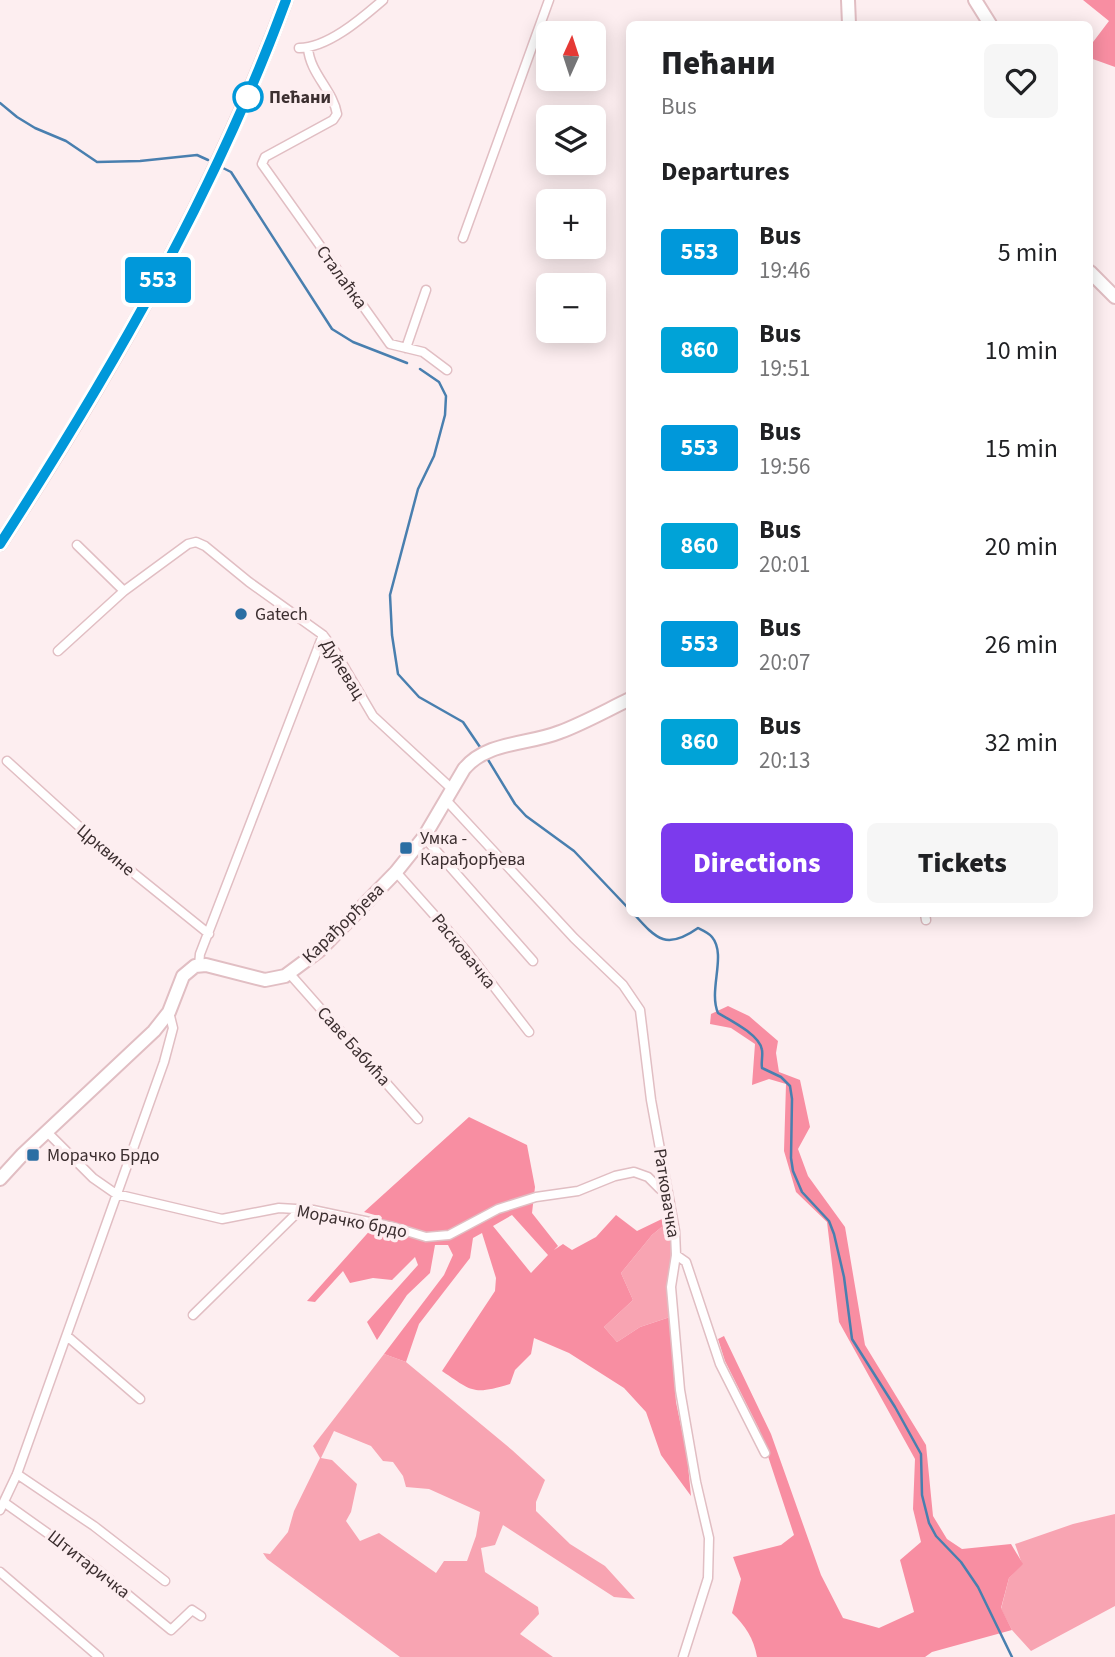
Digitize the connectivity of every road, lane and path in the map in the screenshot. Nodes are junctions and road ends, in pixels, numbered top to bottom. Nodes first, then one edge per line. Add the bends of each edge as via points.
1 (286, 0) edge
2 (383, 0) edge
3 (550, 0) edge
4 (848, 0) edge
5 (975, 0) edge
6 (849, 21) edge
7 (988, 21) edge
8 (463, 238) dead end
9 (1093, 275) edge
10 (426, 290) dead end
11 (1115, 297) edge
12 (406, 348) junction
13 (447, 370) dead end
14 (0, 544) edge
15 (78, 545) dead end
16 (124, 591) junction
17 (323, 635) junction
18 (58, 651) dead end
19 (626, 701) edge
20 (7, 761) dead end
21 (449, 795) junction
22 (424, 837) junction
23 (396, 872) junction
24 (209, 934) junction
25 (533, 961) dead end
26 (199, 965) junction
27 (289, 973) junction
28 (169, 1012) junction
29 (529, 1032) dead end
30 (418, 1119) dead end
31 (47, 1132) junction
32 (0, 1179) edge
33 (667, 1189) junction
34 (116, 1194) junction
35 (300, 1210) junction
36 (676, 1255) junction
37 (193, 1315) dead end
38 (67, 1336) junction
39 (140, 1399) dead end
40 (765, 1452) dead end
41 (17, 1474) junction
42 (3, 1506) edge
43 (0, 1572) edge
44 (165, 1581) dead end
45 (201, 1616) dead end
46 (99, 1657) edge
47 (683, 1657) edge

1 - 14 street via 230,139 175,249 94,393
2 - 12 street, Сталаћка via 352,26 303,48 337,114 334,120 265,157 262,164 390,344
3 - 8 street
4 - 6 street
5 - 7 street
9 - 11 street
10 - 12 street
12 - 13 street, Сталаћка via 423,352
15 - 16 street
16 - 17 street, Дућевац via 196,542
16 - 18 street, Дућевац
17 - 21 street, Дућевац via 373,716
17 - 24 street
19 - 21 street, Карађорђева via 557,733 486,752 468,764
20 - 24 street, Црквине via 105,850
21 - 22 street, Карађорђева
21 - 33 street, Ратковачка via 565,928 634,998 644,1028
22 - 23 street, Карађорђева
22 - 25 street
23 - 27 street, Карађорђева via 320,950
23 - 29 street, Расковачка via 468,953
24 - 26 street
26 - 27 street, Карађорђева via 265,980
26 - 28 street via 186,972
27 - 30 street, Саве Бабића
28 - 31 street
28 - 34 street via 171,1042
31 - 32 street
31 - 34 street, Морачко брдо
33 - 35 street, Морачко брдо via 634,1172 578,1191 536,1197 498,1209 449,1235 426,1237
33 - 36 street, Ратковачка
34 - 35 street, Морачко брдо via 222,1219 279,1208
34 - 38 street
35 - 37 street
36 - 40 street via 685,1262 720,1364
36 - 47 street, Ратковачка via 671,1287 680,1391 709,1538 708,1578
38 - 39 street
38 - 41 street
41 - 42 street
41 - 44 street
42 - 45 street, Штитаричка via 88,1562 170,1629 192,1610
43 - 46 street

